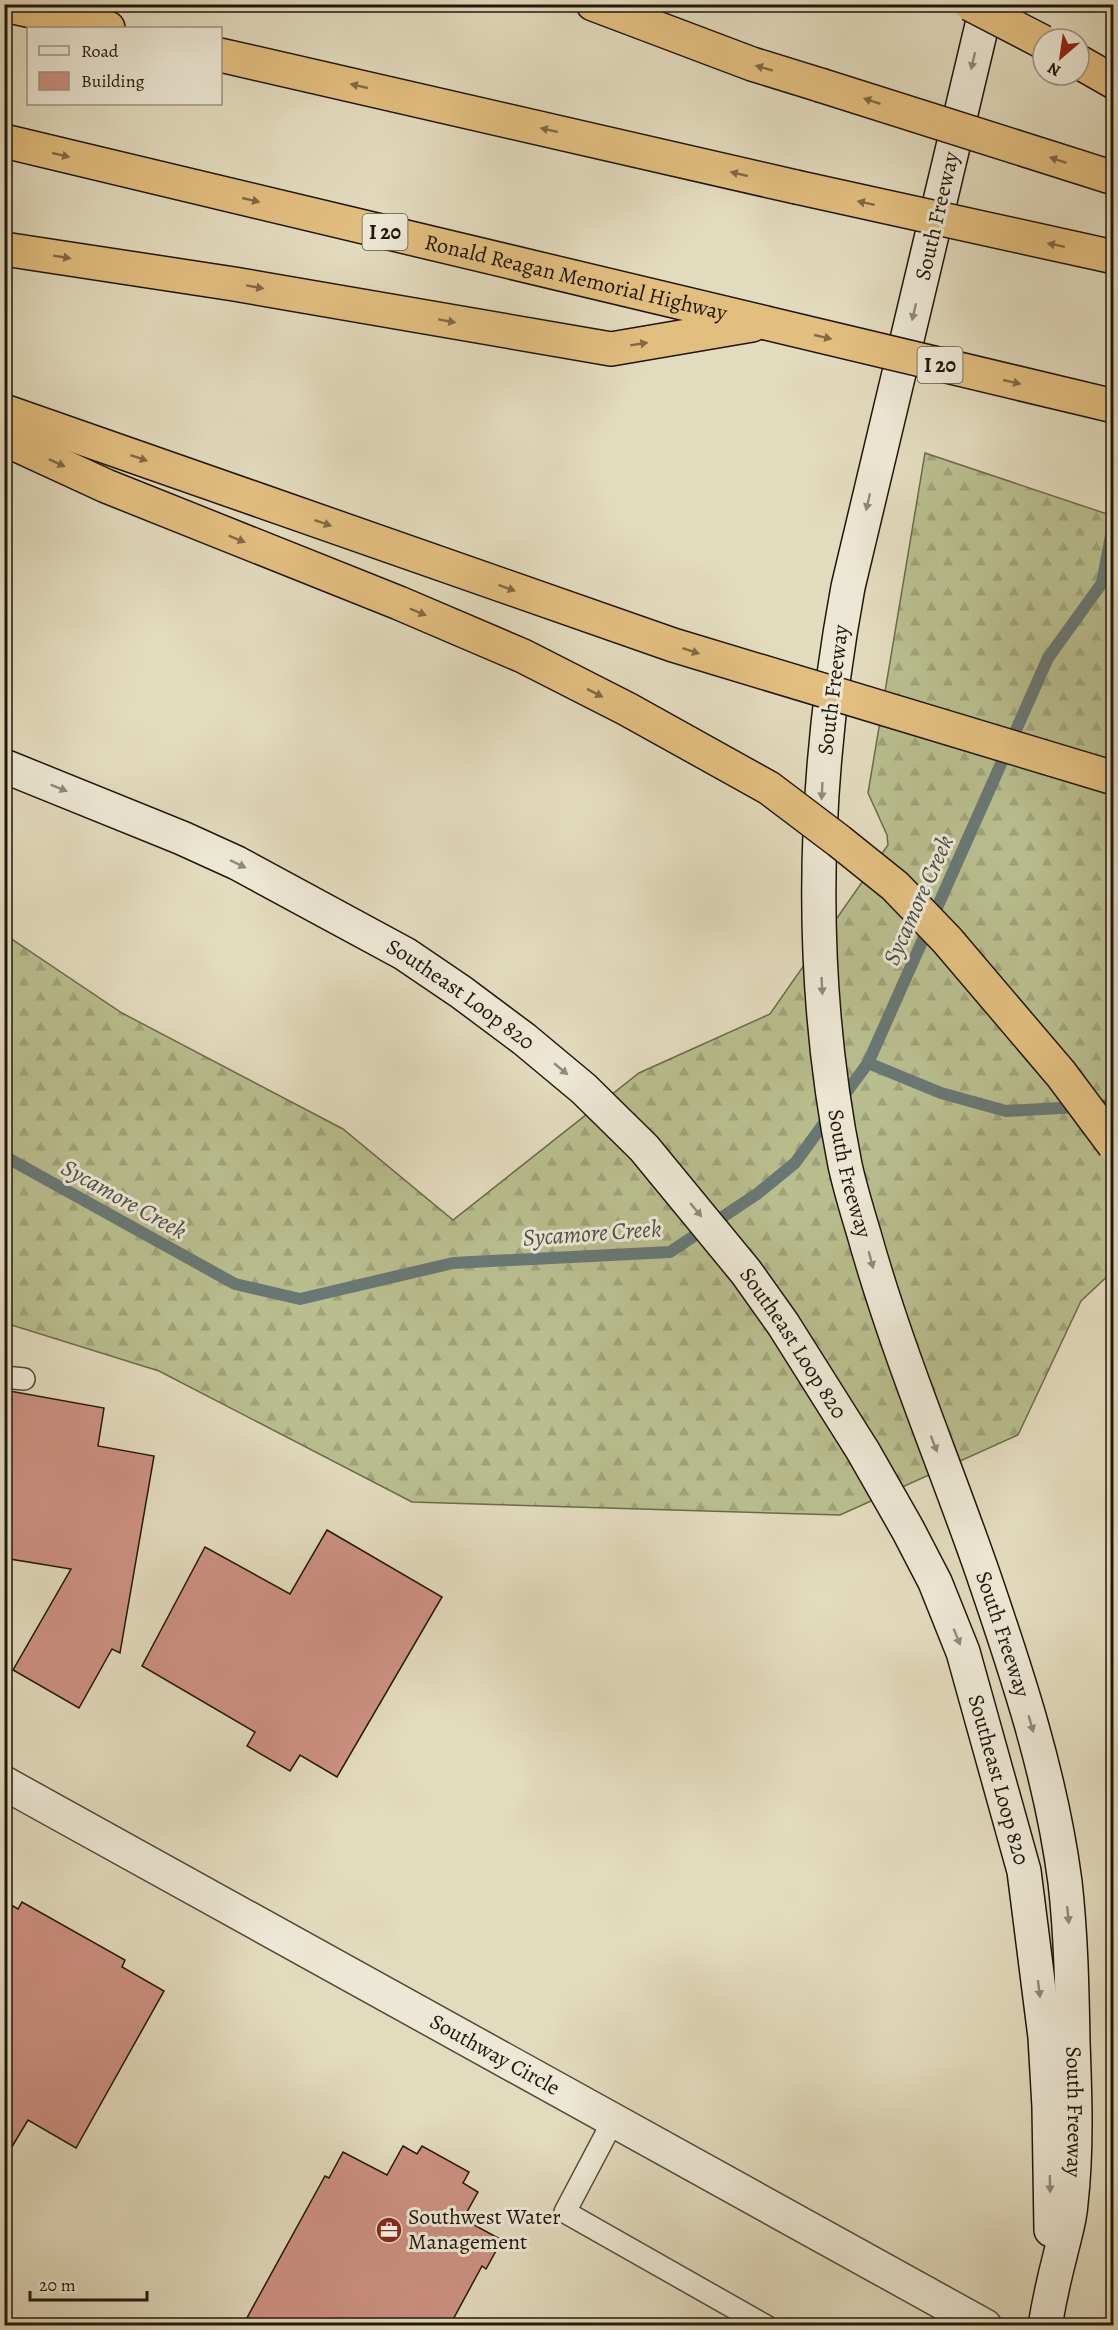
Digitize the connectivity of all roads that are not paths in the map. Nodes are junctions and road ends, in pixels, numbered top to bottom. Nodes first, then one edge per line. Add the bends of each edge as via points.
1 (593, 4) edge
2 (970, 4) edge
3 (987, 4) edge
4 (4, 5) edge
5 (103, 27) edge
6 (1031, 36) edge
7 (222, 55) edge
8 (1091, 69) edge
9 (1113, 82) edge
10 (4, 141) edge
11 (1113, 178) edge
12 (4, 249) edge
13 (1113, 257) edge
14 (766, 323) junction
15 (1113, 406) edge
16 (4, 411) edge
17 (4, 439) edge
18 (4, 766) edge
19 (1113, 778) edge
20 (1113, 1145) edge
21 (4, 1783) edge
22 (613, 2121) junction
23 (1053, 2284) junction
24 (965, 2321) edge
25 (766, 2325) edge
26 (1045, 2325) edge

11 -> 1 highway, bridge via 752,64
2 - 6 highway, bridge
3 -> 23 main road, South Freeway, bridge via 837,645 819,858 819,921 835,1111 846,1170 879,1289 1029,1716 1043,1766 1064,1878 1070,1936 1075,2153 1071,2209
4 - 5 highway
13 -> 7 highway, bridge
8 - 9 highway
10 -> 14 highway, Ronald Reagan Memorial Highway / I 20
12 -> 14 highway via 610,349
14 -> 15 highway, Ronald Reagan Memorial Highway / I 20, bridge
16 -> 19 highway, bridge via 673,645
17 -> 20 highway, bridge via 106,486 523,656 768,788 895,886 947,940 1061,1074
18 -> 23 main road, Southeast Loop 820 via 237,863 395,948 461,992 584,1089 644,1148 777,1316 862,1451 935,1582 963,1652 1024,1871 1045,2037
21 - 22 main road, Southway Circle
22 - 24 main road, Southway Circle
22 - 25 lane via 566,2212
23 - 26 main road, South Freeway

